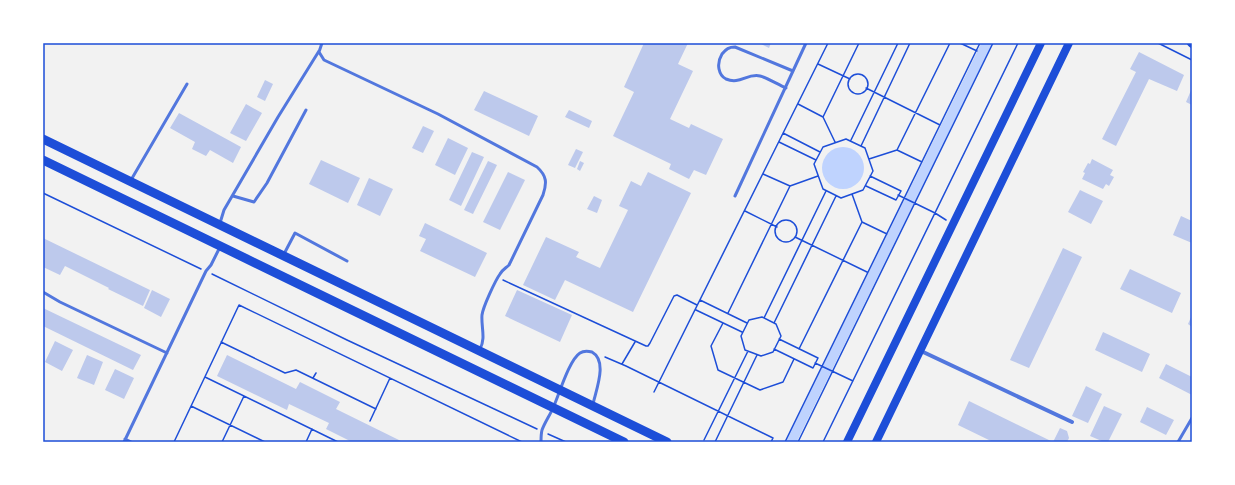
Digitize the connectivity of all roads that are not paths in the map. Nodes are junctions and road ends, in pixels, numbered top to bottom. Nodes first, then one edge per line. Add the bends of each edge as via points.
1 (322, 43) edge
2 (806, 43) edge
3 (1041, 43) edge
4 (1069, 43) edge
5 (320, 49) junction
6 (793, 70) junction
7 (187, 84) dead end
8 (786, 88) junction
9 (306, 110) dead end
10 (43, 139) edge
11 (43, 160) edge
12 (130, 182) junction
13 (233, 196) junction
14 (735, 196) dead end
15 (219, 224) junction
16 (220, 245) junction
17 (284, 256) junction
18 (347, 261) dead end
19 (43, 292) edge
20 (920, 350) junction
21 (480, 351) junction
22 (167, 353) junction
23 (560, 391) junction
24 (592, 406) junction
25 (553, 408) junction
26 (1192, 418) edge
27 (1072, 422) dead end
28 (125, 441) edge
29 (131, 442) edge
30 (541, 442) edge
31 (624, 442) edge
32 (667, 442) edge
33 (847, 442) edge
34 (876, 442) edge
35 (1178, 442) edge

1 - 5 lane
2 - 6 lane
3 - 33 main road
4 - 20 main road
5 - 13 lane via 278,116
5 - 21 lane via 320,55 324,60 438,114 543,172 546,184 543,195 509,265 501,272 483,312 484,342
6 - 8 lane
6 - 8 lane via 735,47 729,47 720,57 720,73 729,80 760,76
7 - 12 lane
8 - 14 lane
9 - 13 lane via 254,202
10 - 12 main road
11 - 16 main road
12 - 15 main road
13 - 15 lane
15 - 17 main road
16 - 22 lane
16 - 25 main road
17 - 18 lane via 295,233
17 - 21 main road
19 - 22 lane
20 - 27 street
20 - 34 main road
21 - 23 main road
22 - 28 lane
23 - 24 main road
23 - 24 lane via 572,362 579,353 592,352 600,366
23 - 25 lane
24 - 32 main road
25 - 30 lane via 542,431
25 - 31 main road
26 - 35 lane
28 - 29 lane

